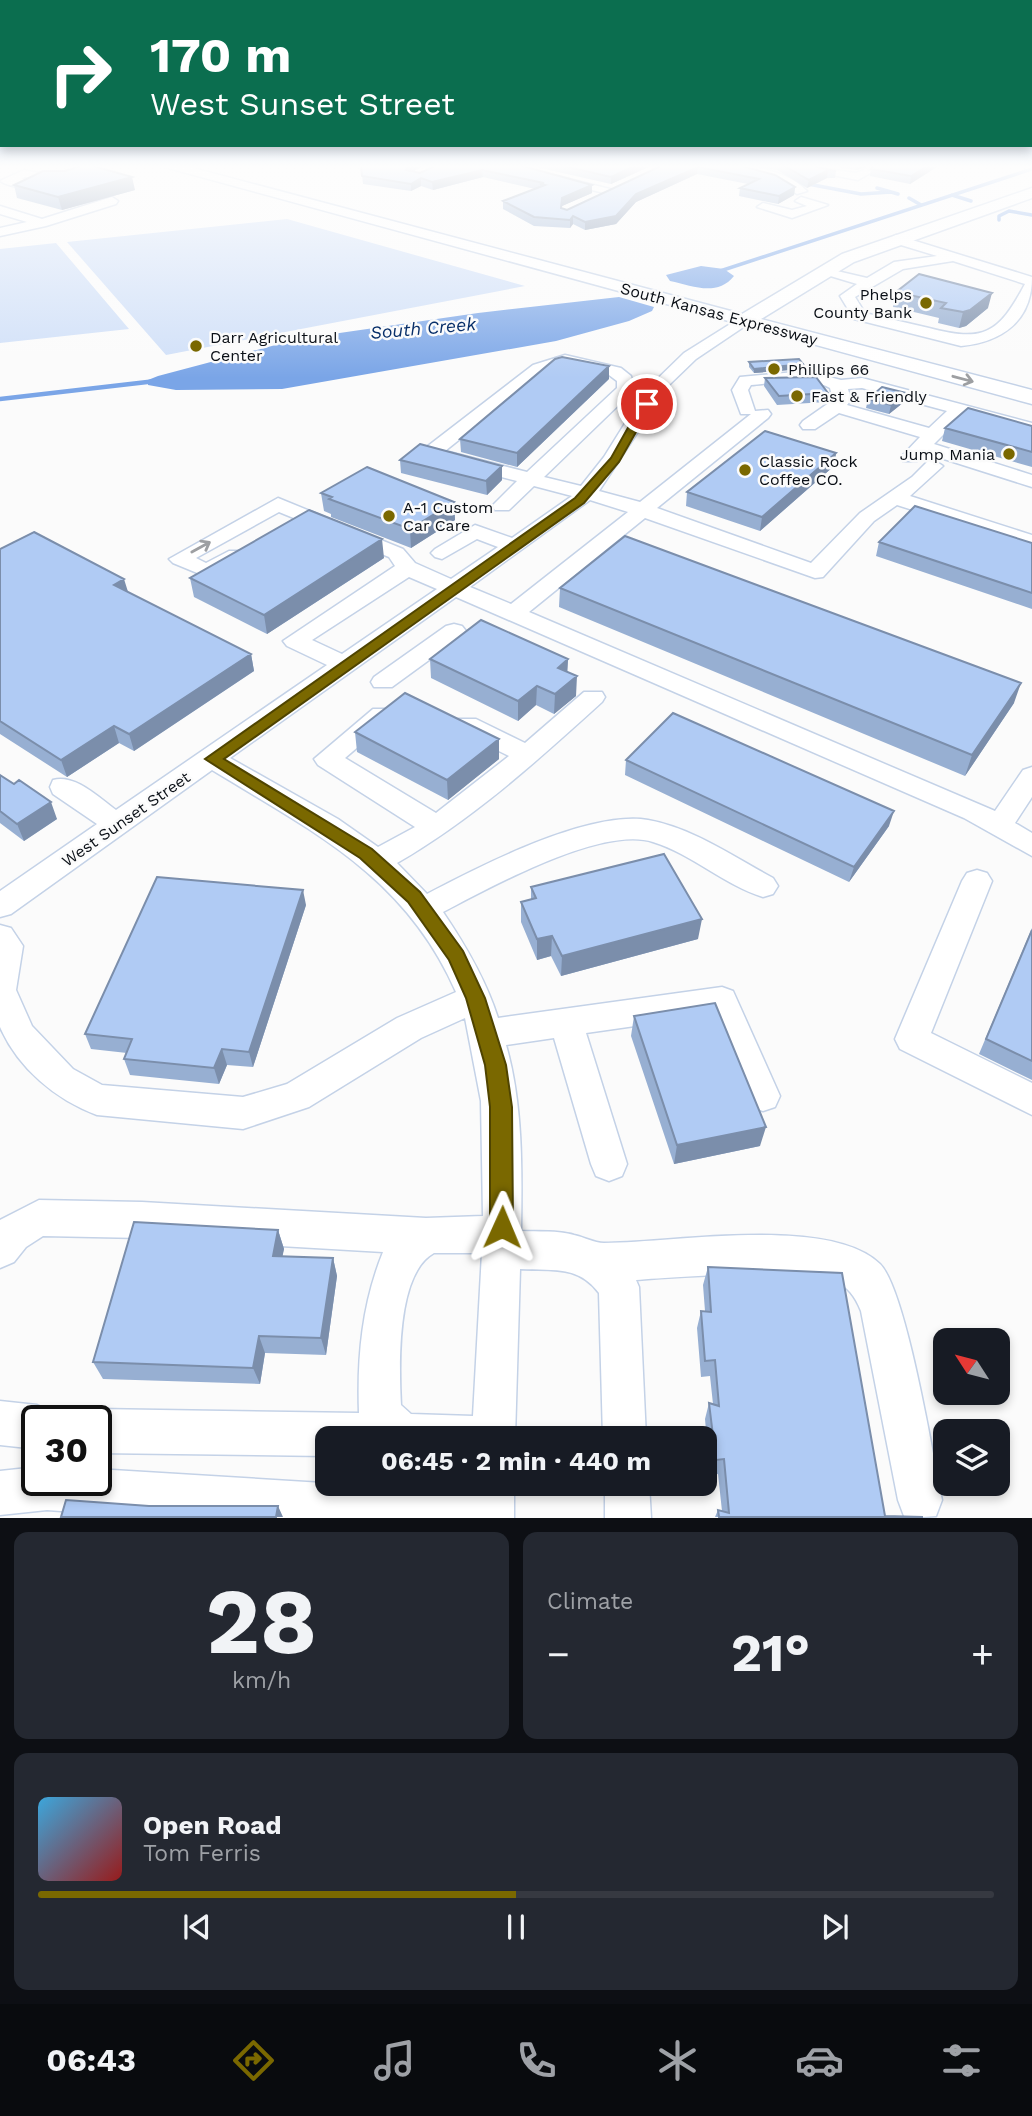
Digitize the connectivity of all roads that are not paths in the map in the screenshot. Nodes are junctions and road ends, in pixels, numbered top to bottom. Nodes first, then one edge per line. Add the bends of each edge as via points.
1 (453, 236) edge
2 (471, 236) edge
3 (904, 236) edge
4 (895, 239) junction
5 (948, 259) dead end
6 (824, 272) junction
7 (869, 283) junction
8 (1032, 283) edge
9 (797, 288) junction
10 (692, 294) junction
11 (727, 297) dead end
12 (751, 309) junction
13 (848, 334) junction
14 (1032, 382) edge
15 (838, 386) junction
16 (625, 389) junction
17 (654, 393) junction
18 (1032, 397) edge
19 (837, 407) junction
20 (755, 412) joint
21 (970, 412) junction
22 (809, 425) dead end
23 (1032, 429) edge
24 (921, 446) junction
25 (934, 466) dead end
26 (531, 479) junction
27 (1032, 481) edge
28 (587, 493) junction
29 (895, 498) junction
30 (502, 506) dead end
31 (644, 510) junction
32 (305, 516) junction
33 (283, 528) edge
34 (1032, 542) edge
35 (515, 546) junction
36 (251, 547) edge
37 (442, 553) dead end
38 (407, 568) junction
39 (456, 588) junction
40 (514, 613) junction
41 (454, 631) dead end
42 (347, 664) junction
43 (396, 694) junction
44 (593, 697) dead end
45 (443, 713) edge
46 (528, 755) junction
47 (213, 759) junction
48 (1032, 776) edge
49 (63, 787) dead end
50 (118, 825) junction
51 (437, 827) junction
52 (999, 827) junction
53 (1032, 846) edge
54 (376, 862) junction
55 (977, 881) dead end
56 (763, 886) dead end
57 (0, 906) edge
58 (423, 909) junction
59 (0, 937) edge
60 (475, 998) junction
61 (566, 1023) junction
62 (487, 1034) junction
63 (763, 1096) dead end
64 (1032, 1100) edge
65 (609, 1164) dead end
66 (425, 1236) junction
67 (502, 1242) junction
68 (0, 1249) edge
69 (601, 1263) junction
70 (0, 1423) edge
71 (21, 1425) edge
72 (393, 1426) edge
73 (492, 1426) edge
74 (625, 1426) edge
75 (112, 1431) edge
76 (315, 1434) edge
77 (0, 1493) edge
78 (627, 1496) edge
79 (920, 1500) dead end
80 (492, 1506) edge
81 (361, 1513) edge
82 (628, 1517) edge

1 - 12 main road, South Kansas Expressway
2 - 10 main road, South Kansas Expressway
3 - 4 main road
4 - 6 main road
4 - 8 street
5 - 7 street via 899,265
6 - 7 lane
6 - 9 main road
7 - 8 street via 847,296 859,316 961,341 990,337 1017,314
9 - 12 main road
9 - 13 main road via 809,314
10 - 11 main road
10 - 12 main road, South Kansas Expressway
12 - 13 main road, South Kansas Expressway
12 - 17 street, West Sunset Street via 682,363
12 -> 18 main road, South Kansas Expressway
13 - 14 main road, South Kansas Expressway
15 - 19 lane via 842,400
15 - 20 lane via 818,377 746,382 740,390
15 - 21 street via 862,383
16 - 17 street
16 - 26 street
16 - 26 street via 625,380 615,371 565,360 548,363 431,450 442,457
17 - 28 street, West Sunset Street via 615,459
19 - 22 lane
19 - 24 street
20 - 31 street
21 - 23 street
21 - 24 street via 955,413
24 - 27 street
25 - 29 street
26 - 28 street
26 - 30 street
28 - 31 street
28 - 35 street, West Sunset Street
29 - 31 street via 867,517 816,572
29 - 34 lane
31 - 40 street
32 - 33 street
36 -> 32 street via 207,571 180,559 278,504
32 - 38 street via 396,553
35 - 37 street via 475,531
35 - 39 street, West Sunset Street
38 - 39 street
38 - 42 street via 295,641
39 - 40 street
39 - 42 street, West Sunset Street
40 - 52 street via 844,753 974,811
41 - 43 street
42 - 43 street
42 - 47 street, West Sunset Street
43 - 51 street via 327,759
44 - 46 street
45 - 46 street
46 - 51 street
47 - 50 street, West Sunset Street
47 - 54 street
48 - 52 street
49 - 50 street
50 - 57 street, West Sunset Street
51 - 54 street
52 - 53 street
54 - 58 street
55 - 64 street via 912,1039
56 - 58 street via 673,838 627,828 563,845 492,873
58 - 60 street via 457,956
59 - 60 street via 8,946 0,990 20,1035 61,1080 97,1100 243,1113 297,1096 409,1028
60 - 62 street
61 - 62 lane
61 - 63 lane via 722,1000
61 - 65 street
62 - 67 street via 501,1107
66 - 67 lane
66 - 68 street via 142,1220 39,1219 12,1234
66 - 72 lane via 403,1252 392,1273 377,1380 380,1415
67 - 69 street via 572,1253
67 - 73 street
69 - 74 street via 619,1287
69 - 79 lane via 802,1256 838,1260 867,1279 881,1308
70 - 71 street
75 - 76 lane
77 - 81 street via 47,1488
78 - 82 street
80 - 81 street

